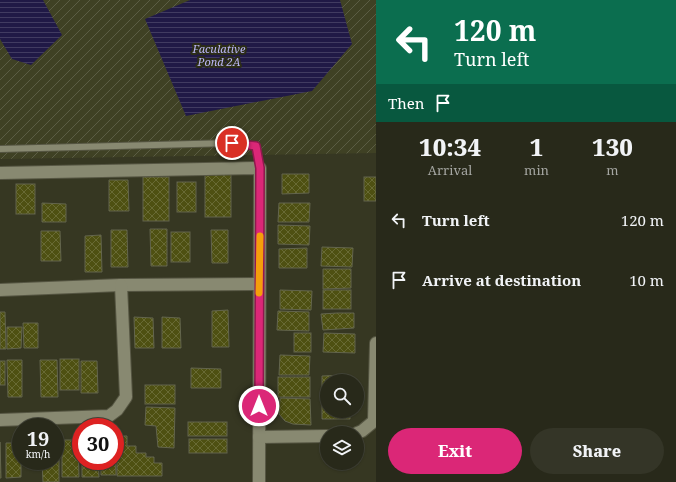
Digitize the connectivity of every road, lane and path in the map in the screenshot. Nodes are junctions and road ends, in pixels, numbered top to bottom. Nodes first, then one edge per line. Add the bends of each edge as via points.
1 (0, 149) edge
2 (260, 168) junction
3 (0, 173) edge
4 (259, 284) junction
5 (121, 285) junction
6 (0, 290) edge
7 (376, 343) edge
8 (0, 420) edge
9 (364, 429) edge
10 (320, 436) edge
11 (259, 437) junction
12 (259, 482) edge

1 - 2 lane via 232,143 256,146
2 - 3 street
2 - 4 street
4 - 5 street
4 - 11 street
5 - 6 street
5 - 8 street via 126,397 118,410 109,416
7 - 9 street via 374,421
10 - 11 street
11 - 12 street

